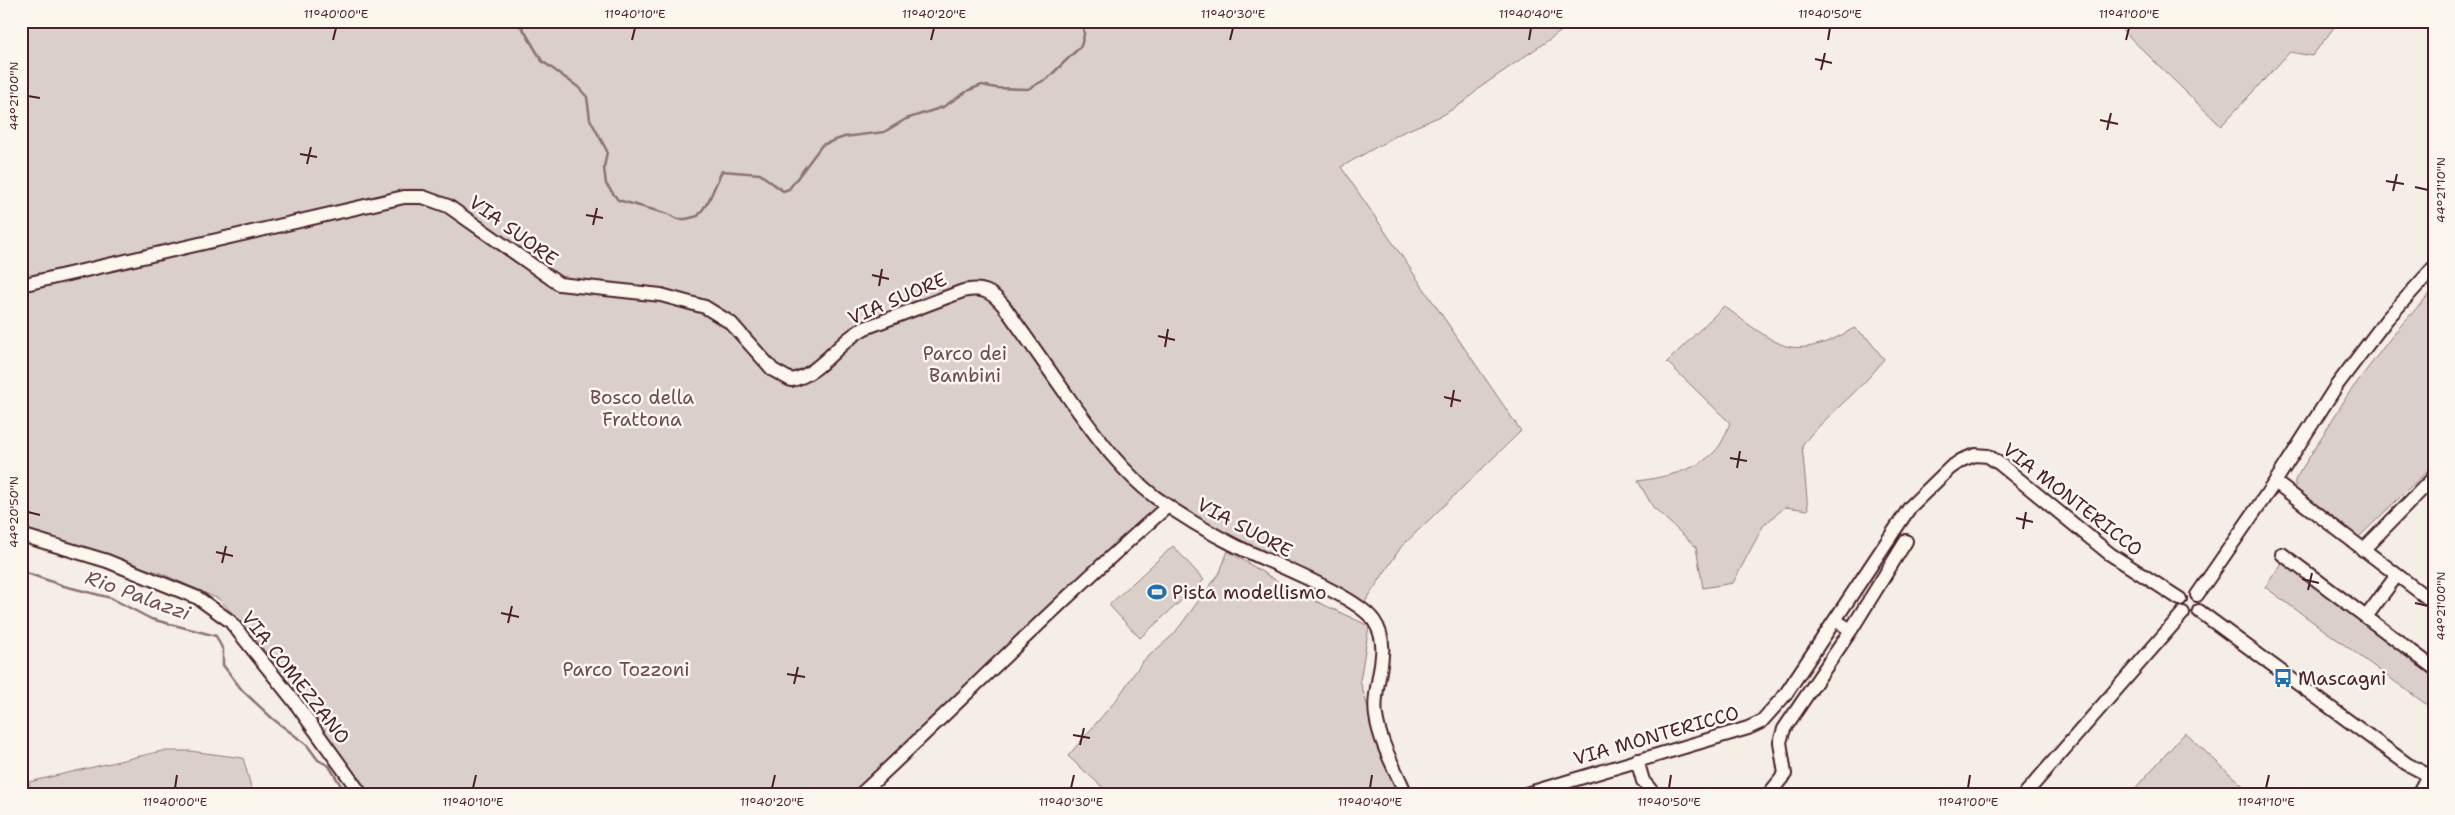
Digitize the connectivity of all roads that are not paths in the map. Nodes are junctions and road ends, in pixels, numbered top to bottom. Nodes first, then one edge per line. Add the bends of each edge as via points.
1 (2434, 267) edge
2 (21, 285) edge
3 (2434, 477) edge
4 (2275, 482) junction
5 (1168, 506) junction
6 (21, 535) edge
7 (1906, 541) dead end
8 (2363, 550) junction
9 (2282, 554) dead end
10 (2397, 575) junction
11 (2197, 595) junction
12 (2180, 599) junction
13 (2434, 603) edge
14 (2199, 612) junction
15 (2183, 613) junction
16 (2366, 617) junction
17 (1836, 620) junction
18 (1852, 630) junction
19 (2434, 668) edge
20 (1637, 760) junction
21 (2427, 784) edge
22 (361, 794) edge
23 (861, 794) edge
24 (1406, 794) edge
25 (1526, 794) edge
26 (1654, 794) edge
27 (1769, 794) edge
28 (2025, 794) edge

1 - 4 street via 2387,319 2337,385
2 - 5 street, VIA SUORE via 404,198 423,197 457,211 559,284 661,295 711,310 732,323 777,374 791,380 804,376 848,338 865,328 963,291 982,289 1003,305 1117,463
3 - 8 street
4 - 8 street
4 - 11 street
5 - 23 street via 1007,653
5 - 24 street, VIA SUORE via 1236,545 1329,590 1372,618 1379,628 1383,649 1375,714
6 - 22 street, VIA COMEZZANO via 107,561 198,598 230,621 294,701
7 - 18 street
8 - 10 street
9 - 16 street
10 - 13 street
10 - 16 street
11 - 12 street via 2186,594
11 - 14 street via 2202,605
12 - 15 street
12 - 17 street, VIA MONTERICCO via 2110,554 2000,464 1988,456 1975,455 1950,468 1910,506
14 - 15 street via 2190,616
14 - 21 street via 2407,764
15 - 28 street
16 - 19 street
17 - 18 street
17 - 20 street, VIA MONTERICCO via 1784,695 1761,722
18 - 27 street via 1784,728 1780,742 1785,774
20 - 25 street, VIA MONTERICCO
20 - 26 street via 1643,780

